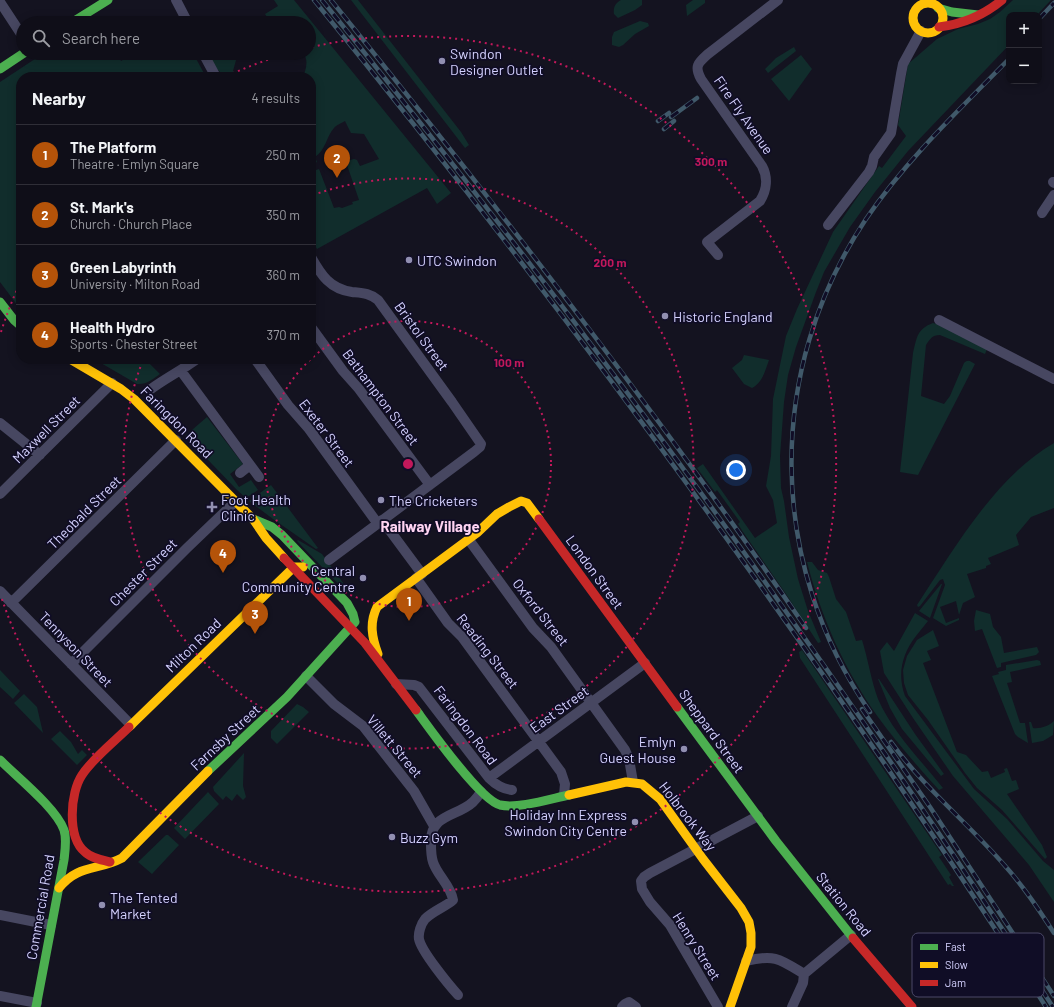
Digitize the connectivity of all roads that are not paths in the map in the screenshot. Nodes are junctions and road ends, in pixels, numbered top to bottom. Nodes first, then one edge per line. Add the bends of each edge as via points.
1 (108, 0) edge
2 (176, 0) edge
3 (778, 0) edge
4 (1002, 0) edge
5 (0, 2) edge
6 (910, 4) dead end
7 (933, 4) edge
8 (978, 15) junction
9 (82, 16) edge
10 (184, 16) edge
11 (913, 17) junction
12 (16, 26) edge
13 (939, 27) junction
14 (921, 31) junction
15 (16, 58) edge
16 (207, 60) edge
17 (0, 69) edge
18 (213, 72) edge
19 (1054, 195) edge
20 (1042, 213) dead end
21 (828, 225) dead end
22 (718, 255) dead end
23 (316, 275) edge
24 (0, 302) edge
25 (10, 315) junction
26 (939, 320) dead end
27 (16, 321) edge
28 (2, 322) dead end
29 (316, 334) edge
30 (79, 364) edge
31 (190, 364) edge
32 (259, 364) edge
33 (181, 371) junction
34 (1054, 379) edge
35 (112, 383) junction
36 (151, 389) dead end
37 (0, 423) edge
38 (176, 440) junction
39 (40, 455) junction
40 (250, 465) junction
41 (240, 473) dead end
42 (259, 477) dead end
43 (430, 485) junction
44 (0, 494) edge
45 (235, 502) junction
46 (253, 519) junction
47 (380, 522) junction
48 (469, 540) junction
49 (329, 560) dead end
50 (294, 567) junction
51 (313, 567) junction
52 (419, 576) junction
53 (0, 591) edge
54 (11, 603) junction
55 (347, 603) junction
56 (377, 607) junction
57 (351, 627) junction
58 (645, 662) junction
59 (71, 664) junction
60 (383, 667) junction
61 (306, 676) junction
62 (396, 684) junction
63 (590, 703) junction
64 (131, 725) junction
65 (539, 741) junction
66 (0, 760) edge
67 (489, 778) junction
68 (633, 782) junction
69 (512, 790) dead end
70 (481, 792) junction
71 (564, 795) junction
72 (73, 807) junction
73 (54, 814) junction
74 (758, 816) junction
75 (434, 826) junction
76 (696, 848) junction
77 (113, 863) junction
78 (59, 888) junction
79 (0, 915) edge
80 (52, 925) junction
81 (851, 934) junction
82 (746, 961) junction
83 (804, 974) junction
84 (458, 995) dead end
85 (0, 996) edge
86 (36, 1005) edge
87 (718, 1007) edge
88 (730, 1007) edge
89 (792, 1007) edge
90 (912, 1007) edge

1 - 9 street
2 - 10 street
3 - 22 street, Fire Fly Avenue via 705,57 698,66 701,79 762,166 766,181 765,192 760,201 707,242
4 - 8 street
5 - 12 street
6 - 11 street
7 - 8 street via 957,13
7 - 11 street via 921,6
7 - 13 street via 942,17
8 - 13 street via 964,22
11 - 14 street via 915,25
13 - 14 street via 930,33
14 - 21 street via 902,69 890,135 874,157 869,172
15 - 17 street
16 - 18 street
19 - 20 street
23 - 43 street, Bristol Street via 345,291 365,293 378,300 480,441 481,445 474,452
24 - 25 street
25 - 27 street
25 - 28 street
26 - 34 street
29 - 43 street, Bathampton Street
30 - 35 street, Faringdon Road
31 - 33 street
32 - 47 street, Exeter Street
33 - 36 street
33 - 40 street
35 - 38 street, Faringdon Road via 139,403
35 - 39 street, Maxwell Street
37 - 39 street
38 - 45 street, Faringdon Road
38 - 54 street, Theobald Street
39 - 44 street, Maxwell Street
40 - 41 street
40 - 42 street
43 - 47 street
45 - 46 street, Faringdon Road
45 - 59 street, Chester Street
46 - 50 street, Faringdon Road via 266,538
46 - 51 street, Faringdon Road via 275,529
47 - 49 street
47 - 52 street, Exeter Street
48 - 52 street
48 - 58 street, London Street via 486,523 507,508 521,501 528,505
48 - 63 street, Oxford Street via 551,647
50 - 51 street
50 - 57 street, Faringdon Road
50 - 64 street, Milton Road
51 - 55 street, Faringdon Road
52 - 56 street
52 - 65 street, Reading Street via 448,623 462,637
53 - 54 street, Tennyson Street
54 - 59 street, Tennyson Street
55 - 56 street via 364,608
55 - 57 street, Faringdon Road via 355,618
56 - 60 street via 372,617 372,633
57 - 60 street, Faringdon Road
57 - 61 street, Farnsby Street
58 - 63 street, East Street
58 - 74 street, Sheppard Street
59 - 64 street, Tennyson Street
60 - 62 street, Faringdon Road
61 - 75 street, Villett Street via 334,704 364,726 414,791
61 - 77 street, Farnsby Street via 122,858
62 - 67 street, Faringdon Road via 421,688
62 - 70 street, Faringdon Road
63 - 65 street, East Street
63 - 68 street, Oxford Street via 627,753
64 - 72 street, Milton Road via 80,778
65 - 67 street, East Street
65 - 71 street via 564,777
66 - 73 street, Commercial Road
67 - 69 street, Faringdon Road via 498,786
68 - 71 street
68 - 76 street, Holbrook Way via 642,784 653,792
70 - 71 street, Faringdon Road via 490,801 512,806
70 - 75 street via 470,805 443,818
72 - 73 street via 66,814
72 - 77 street via 73,831 81,849 91,857
73 - 78 street, Commercial Road via 63,827 65,836
74 - 76 street
74 - 81 street, Station Road
75 - 84 street via 430,841 433,863 453,898 425,919 419,940 439,972
76 - 82 street, Holbrook Way via 749,922 752,941
76 - 87 street, Henry Street via 646,875 641,881 642,889 670,925
77 - 78 street, Farnsby Street via 78,871 65,879
78 - 80 street, Commercial Road
79 - 80 street
80 - 86 street, Commercial Road
81 - 83 street
81 - 90 street, Station Road
82 - 83 street via 775,958
82 - 88 street, Holbrook Way
83 - 89 street via 803,983
85 - 86 street

